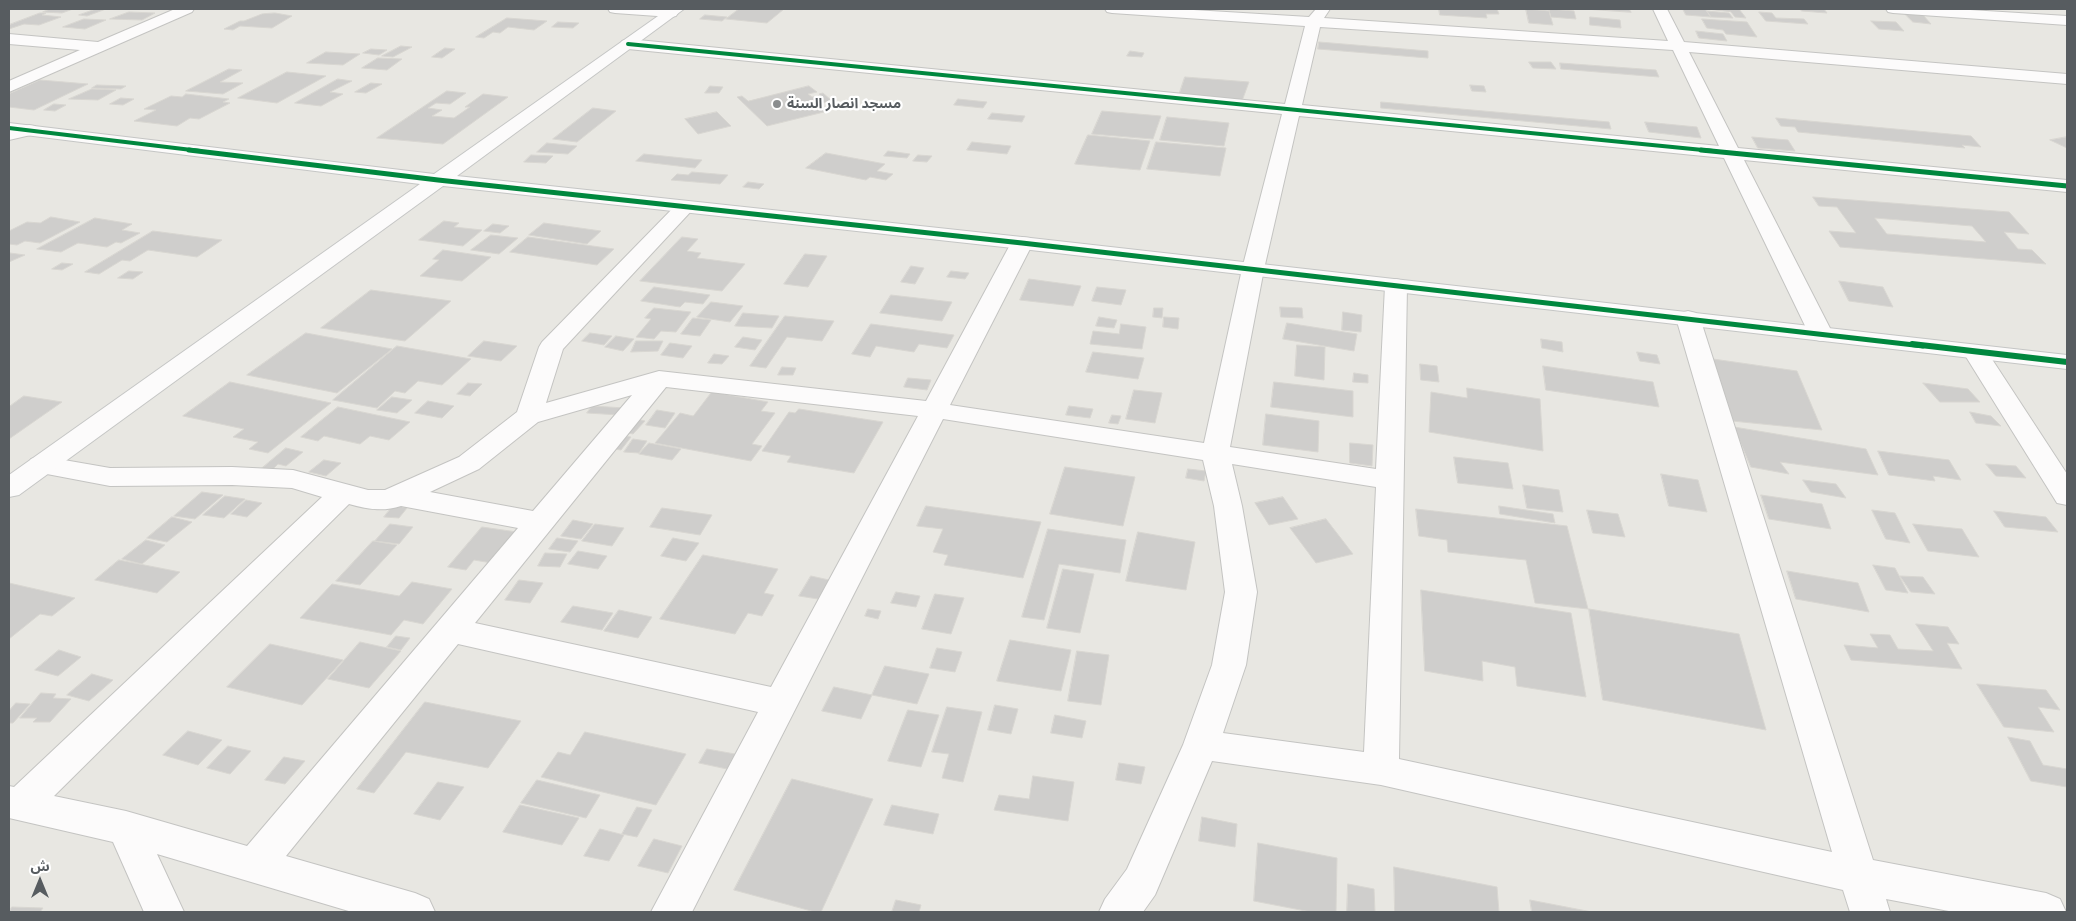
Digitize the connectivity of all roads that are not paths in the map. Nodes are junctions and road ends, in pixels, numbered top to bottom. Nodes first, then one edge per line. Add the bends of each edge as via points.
1 (187, 9) edge
2 (615, 9) edge
3 (1112, 9) edge
4 (1660, 9) edge
5 (1893, 9) edge
6 (674, 11) edge
7 (1172, 11) edge
8 (1318, 16) edge
9 (2067, 21) edge
10 (9, 39) edge
11 (628, 44) junction
12 (1678, 46) junction
13 (99, 48) junction
14 (2067, 79) edge
15 (9, 88) edge
16 (1292, 109) junction
17 (15, 131) edge
18 (1731, 153) junction
19 (438, 180) junction
20 (2067, 186) edge
21 (685, 206) junction
22 (1022, 243) junction
23 (1253, 269) junction
24 (1396, 286) junction
25 (1688, 318) junction
26 (1821, 334) junction
27 (1975, 352) junction
28 (2067, 362) edge
29 (659, 378) junction
30 (934, 410) junction
31 (529, 416) junction
32 (1214, 453) junction
33 (41, 465) junction
34 (1390, 480) junction
35 (9, 488) edge
36 (342, 494) junction
37 (398, 496) junction
38 (2067, 496) edge
39 (540, 522) junction
40 (450, 630) junction
41 (780, 703) junction
42 (1201, 746) junction
43 (1381, 770) junction
44 (14, 804) edge
45 (126, 828) junction
46 (254, 866) junction
47 (1858, 874) junction
48 (164, 912) edge
49 (415, 912) edge
50 (672, 912) edge
51 (1119, 912) edge
52 (1870, 912) edge
53 (2046, 912) edge

1 - 13 street
2 - 6 street
3 - 7 street
4 - 12 street
5 - 9 street
6 - 11 street
7 - 8 street
8 - 12 street
8 - 16 street
10 - 13 street
11 - 16 street
11 - 19 street
12 - 14 street
12 - 18 street
13 - 15 street
16 - 18 street
16 - 23 street
17 - 19 street
18 - 20 street
18 - 26 street
19 - 21 street
19 - 33 street
21 - 22 street
21 - 31 street via 551,348
22 - 23 street
22 - 30 street
23 - 24 street
23 - 32 street
24 - 25 street
24 - 34 street
25 - 26 street
25 - 47 street
26 - 27 street
27 - 28 street
27 - 38 street
29 - 30 street
29 - 31 street
29 - 39 street
30 - 32 street
30 - 41 street
31 - 37 street via 469,463
32 - 34 street
32 - 42 street via 1228,506 1241,592 1229,665
33 - 35 street
33 - 36 street via 110,477 293,479
34 - 43 street
36 - 37 street via 368,500 389,500
36 - 44 street
37 - 39 street
39 - 40 street
40 - 41 street
40 - 46 street
41 - 50 street
42 - 43 street
42 - 51 street via 1141,882
43 - 47 street
44 - 45 street
45 - 46 street
45 - 48 street
46 - 49 street
47 - 52 street
47 - 53 street

